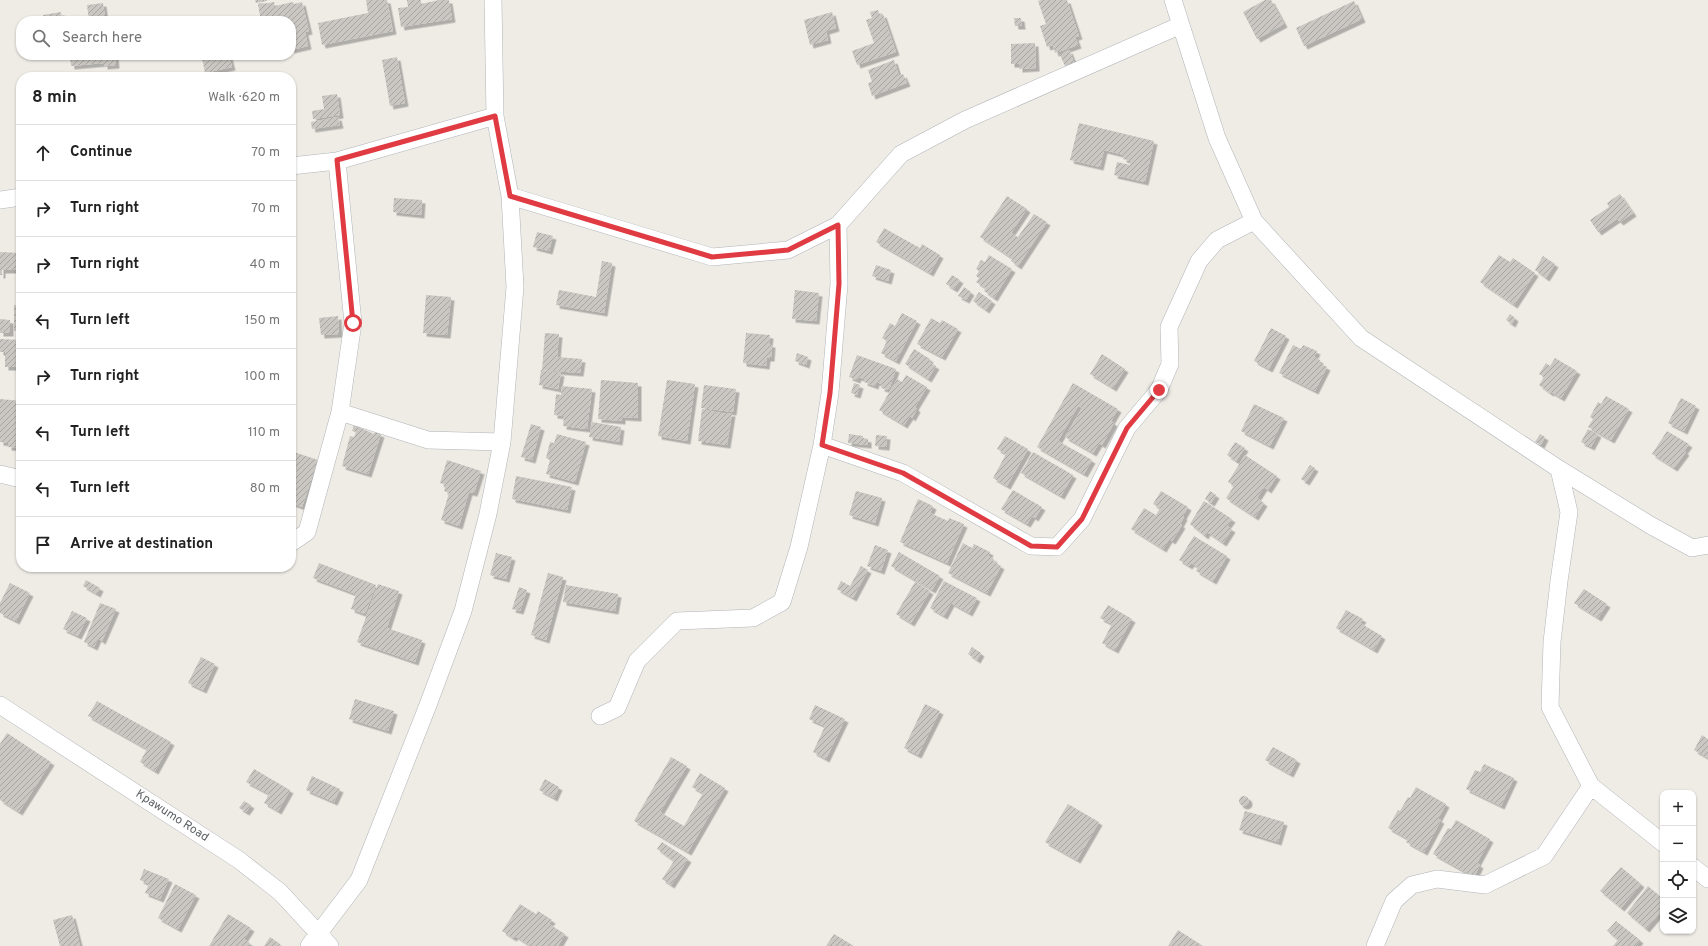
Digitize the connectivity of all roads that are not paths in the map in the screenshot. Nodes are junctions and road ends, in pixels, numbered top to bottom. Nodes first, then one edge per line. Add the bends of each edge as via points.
1 (493, 0) edge
2 (1173, 0) edge
3 (1181, 25) junction
4 (495, 116) junction
5 (337, 160) junction
6 (296, 165) edge
7 (510, 196) junction
8 (16, 198) edge
9 (0, 200) edge
10 (1254, 221) junction
11 (838, 225) junction
12 (340, 412) junction
13 (502, 442) junction
14 (822, 445) junction
15 (1559, 469) junction
16 (0, 474) edge
17 (16, 478) edge
18 (296, 540) edge
19 (1708, 545) edge
20 (0, 705) edge
21 (600, 716) dead end
22 (1591, 786) junction
23 (1660, 842) edge
24 (1696, 869) edge
25 (1708, 879) edge
26 (319, 933) junction
27 (309, 946) edge
28 (330, 946) edge
29 (1375, 946) edge

1 - 4 street
2 - 3 street
3 - 10 street via 1217,138
3 - 11 street via 965,120 901,154
4 - 5 street
4 - 7 street
5 - 6 street
5 - 12 street via 353,323
7 - 11 street via 712,257 788,250
7 - 13 street via 515,287
8 - 9 street
10 - 14 street via 1217,240 1199,261 1169,327 1170,364 1159,390 1127,428 1082,519 1057,547 1031,546 903,473
10 - 15 street via 1361,338
11 - 14 street via 839,284 830,393
12 - 13 street via 428,440
12 - 18 street via 307,532
13 - 26 street via 488,514 463,612 359,880
14 - 21 street via 799,547 782,602 753,618 677,621 637,661 617,708
15 - 19 street via 1692,548
15 - 22 street via 1569,512 1552,642 1550,707
16 - 17 street
20 - 26 street, Kpawumo Road via 239,860 280,892
22 - 23 street
22 - 29 street via 1544,856 1486,885 1437,879 1412,885 1394,901
24 - 25 street
26 - 27 street
26 - 28 street, Kpawumo Road

